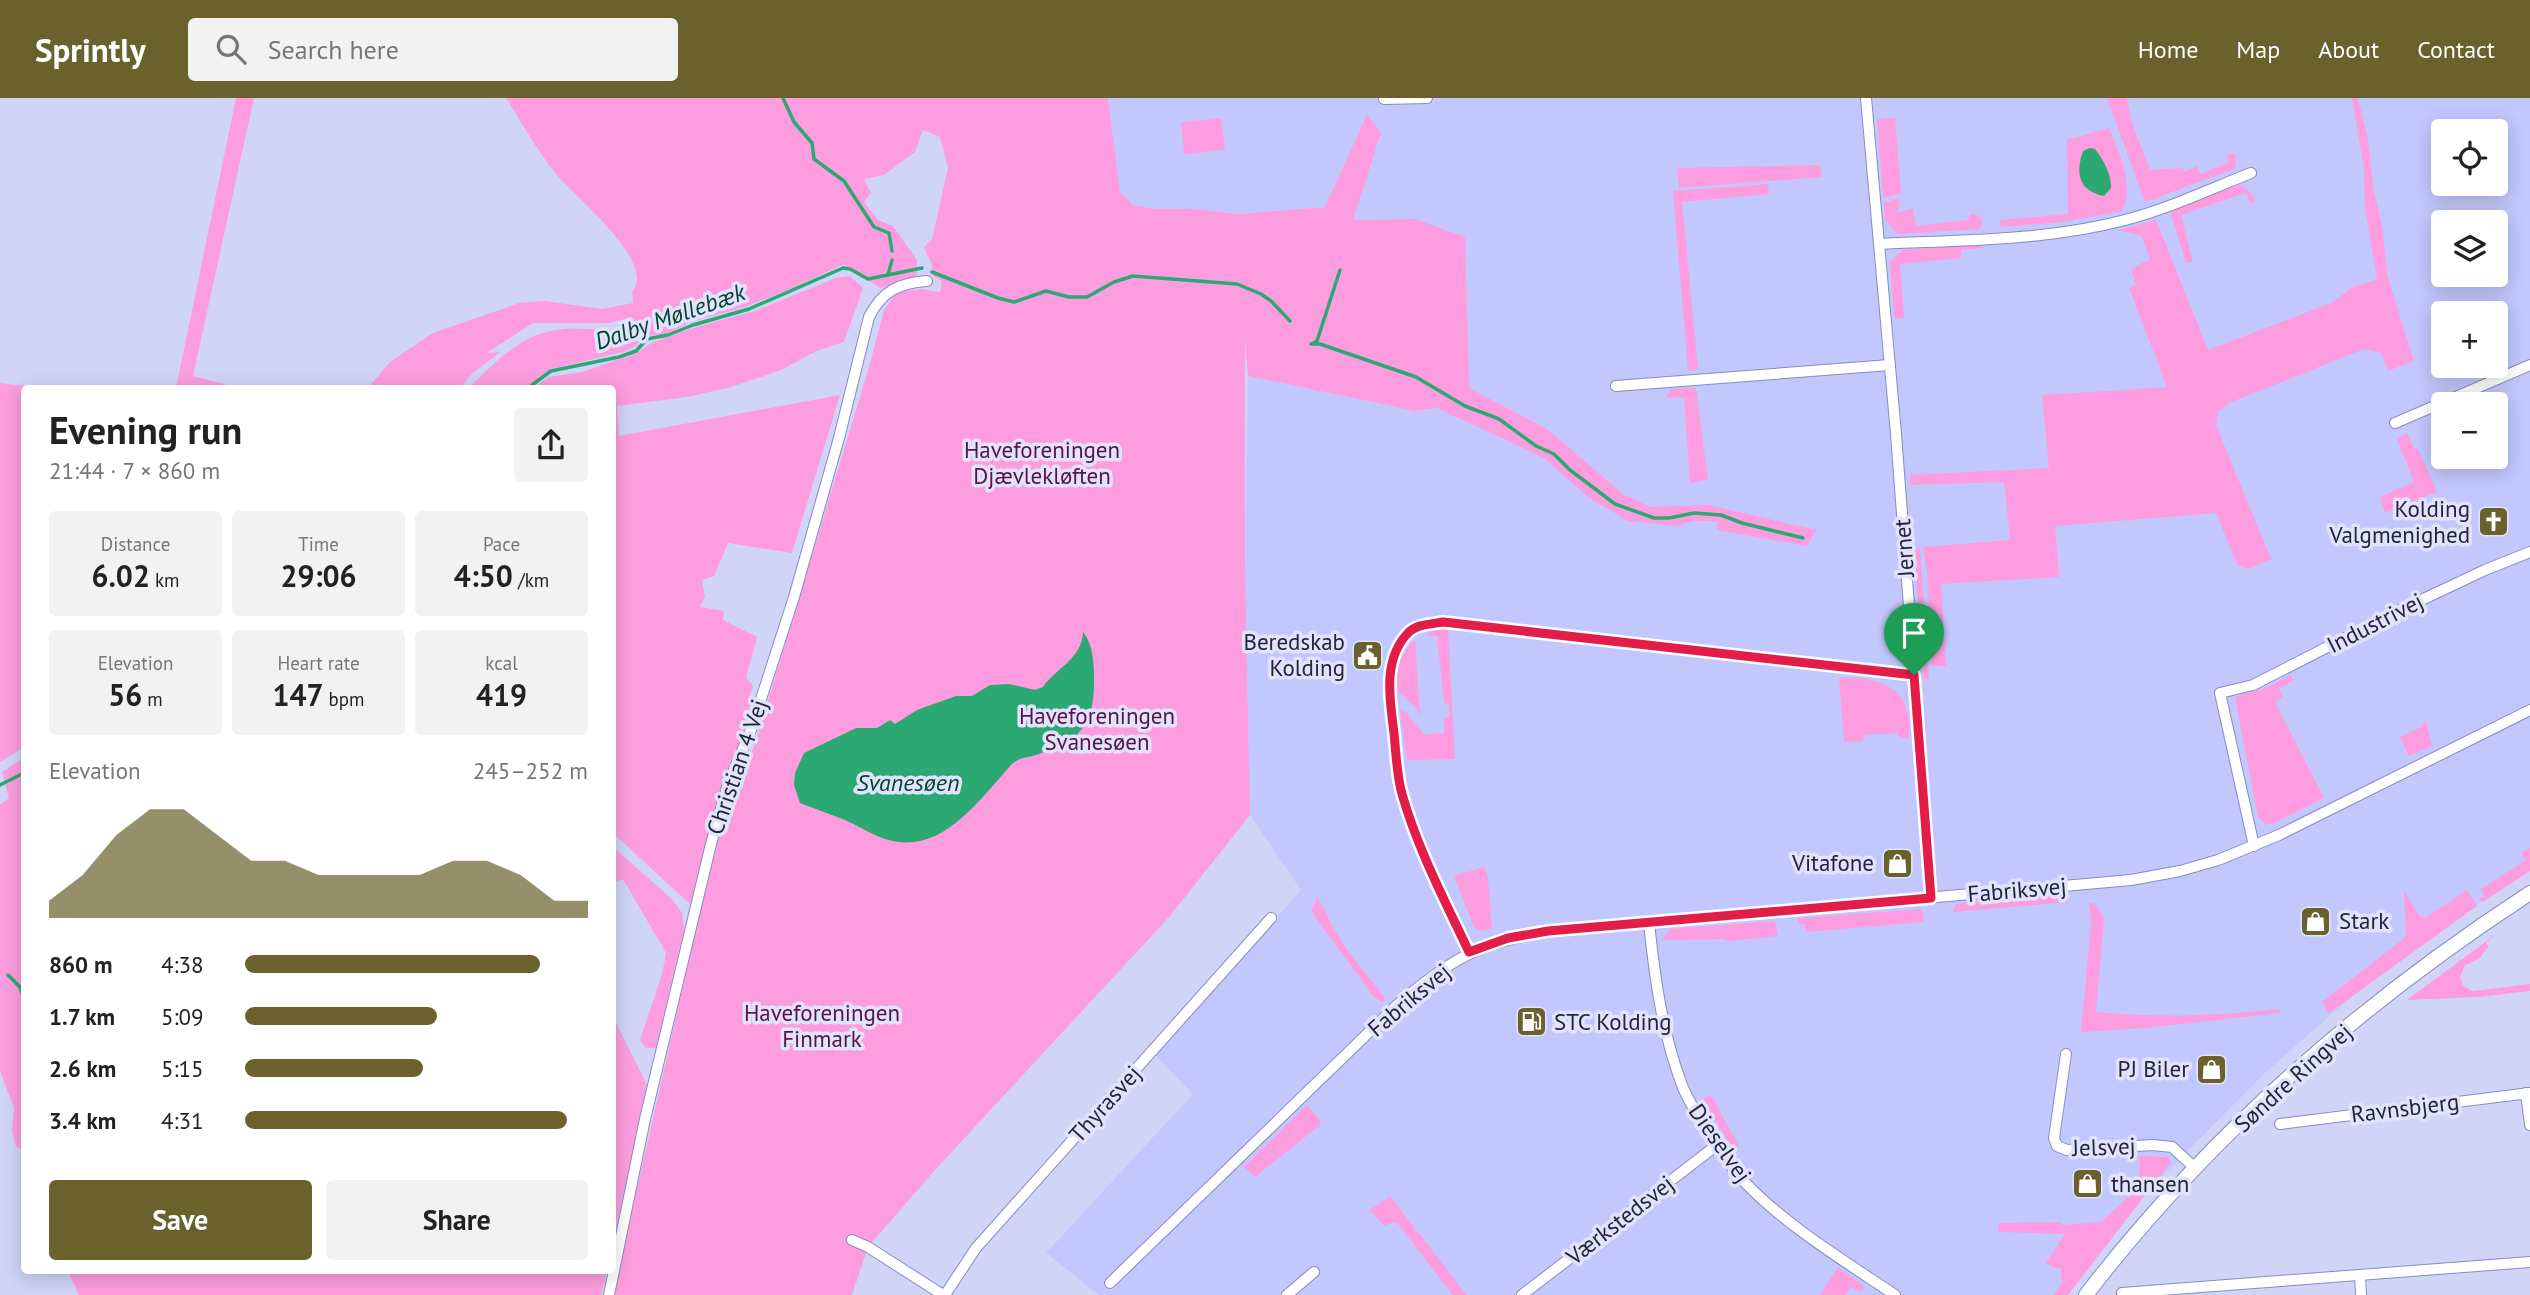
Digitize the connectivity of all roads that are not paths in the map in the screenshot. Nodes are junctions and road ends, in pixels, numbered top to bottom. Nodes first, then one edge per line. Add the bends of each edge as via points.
1 (1427, 98) edge
2 (1866, 98) edge
3 (1384, 99) edge
4 (2251, 173) dead end
5 (1879, 244) junction
6 (927, 281) dead end
7 (1890, 365) junction
8 (2530, 365) edge
9 (1616, 386) dead end
10 (2395, 422) dead end
11 (2530, 552) edge
12 (1914, 675) junction
13 (2530, 710) edge
14 (2254, 846) junction
15 (2530, 893) edge
16 (1931, 898) junction
17 (1271, 918) dead end
18 (1649, 923) junction
19 (1469, 952) junction
20 (2066, 1054) dead end
21 (2528, 1093) edge
22 (2280, 1124) dead end
23 (2530, 1125) edge
24 (1717, 1145) junction
25 (2196, 1168) junction
26 (852, 1240) dead end
27 (616, 1261) edge
28 (2530, 1262) edge
29 (1314, 1272) dead end
30 (613, 1274) edge
31 (2360, 1275) junction
32 (1111, 1283) dead end
33 (2182, 1291) edge
34 (2122, 1293) dead end
35 (609, 1295) edge
36 (944, 1295) edge
37 (1287, 1295) edge
38 (1522, 1295) edge
39 (1895, 1295) edge
40 (2086, 1295) edge
41 (2361, 1295) edge

1 - 3 street
2 - 5 street, Jernet
4 - 5 street via 2125,220 2082,229
5 - 7 street, Jernet
6 - 27 street, Christian 4 Vej via 891,288 869,317 794,597 711,844
7 - 9 street
7 - 12 street, Jernet
8 - 10 street
11 - 14 street, Industrivej via 2398,611 2253,685 2220,693
12 - 16 street, Jernet
12 - 19 street via 1443,622 1408,632 1390,670 1401,792 1422,852
13 - 14 street, Fabriksvej
14 - 16 street, Fabriksvej via 2180,872 2143,878
15 - 25 main road, Søndre Ringvej via 2402,982 2279,1087
16 - 18 street, Fabriksvej
17 - 36 street, Thyrasvej via 976,1248
18 - 19 street, Fabriksvej via 1548,931 1508,938
18 - 24 street, Dieselvej via 1657,999 1669,1046 1683,1088
19 - 32 street, Fabriksvej via 1396,1006
20 - 25 street, Jelsvej via 2054,1138 2057,1146 2067,1150 2172,1147
21 - 22 street, Ravnsbjerg
21 - 23 street
24 - 38 street, Værkstedsvej
24 - 39 street, Dieselvej via 1763,1200
25 - 40 main road, Søndre Ringvej
26 - 36 street
28 - 31 street
29 - 37 street
30 - 35 street, Christian 4 Vej
31 - 33 street
31 - 41 street
33 - 34 street

